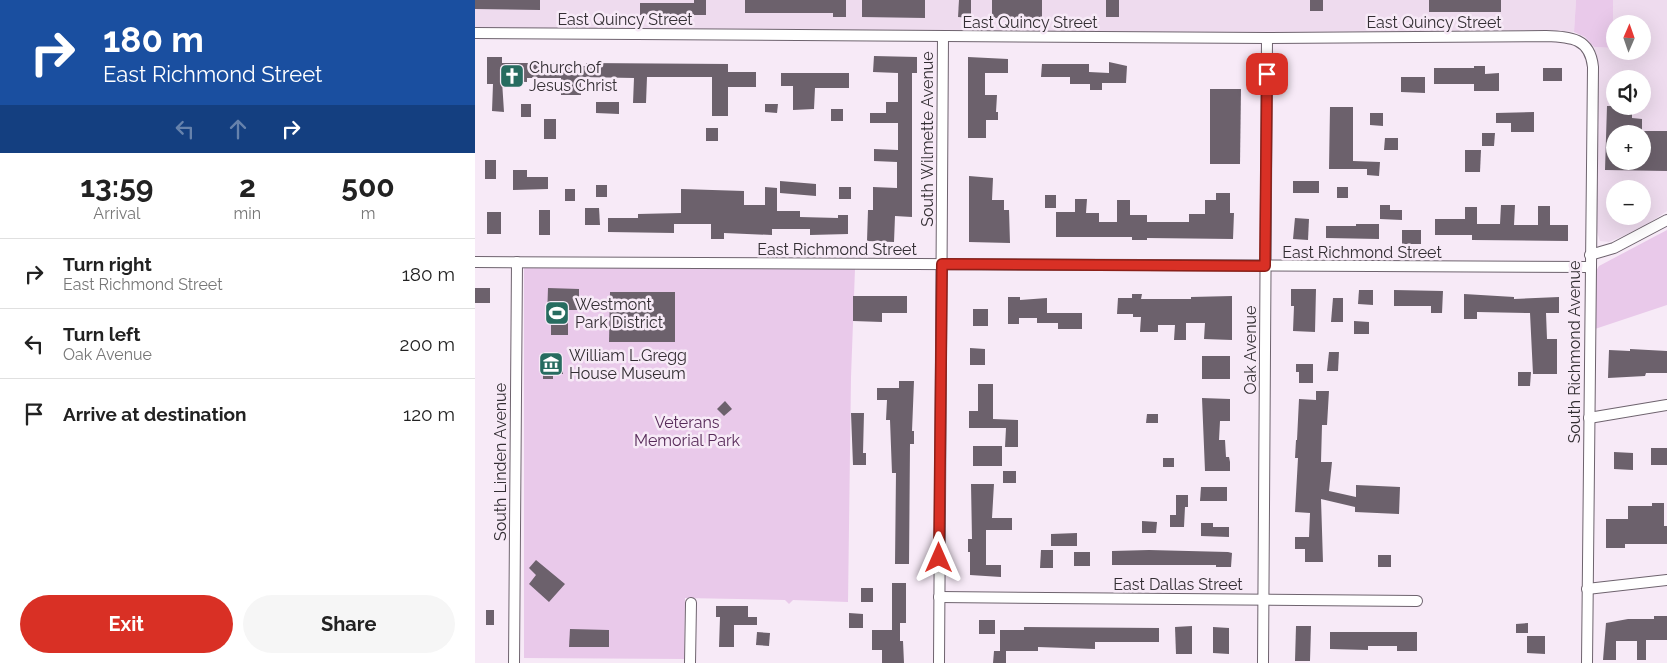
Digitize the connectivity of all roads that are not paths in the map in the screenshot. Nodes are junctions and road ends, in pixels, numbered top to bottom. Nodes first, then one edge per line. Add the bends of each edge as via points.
1 (475, 33) edge
2 (943, 36) junction
3 (1267, 38) junction
4 (1583, 44) joint
5 (1667, 220) edge
6 (1590, 255) junction
7 (475, 262) edge
8 (517, 262) junction
9 (942, 264) junction
10 (1265, 266) junction
11 (1589, 267) junction
12 (1667, 405) edge
13 (1589, 418) junction
14 (1667, 580) edge
15 (1587, 589) junction
16 (939, 597) junction
17 (1263, 599) junction
18 (1417, 601) dead end
19 (691, 603) dead end
20 (514, 663) edge
21 (691, 663) edge
22 (939, 663) edge
23 (1263, 663) edge
24 (1587, 663) edge

1 - 2 street, East Quincy Street
2 - 3 street, East Quincy Street
2 - 9 street, South Wilmette Avenue
3 - 4 street, East Quincy Street via 1546,36 1571,38
3 - 10 street, Oak Avenue
4 - 6 street, South Richmond Avenue via 1591,54 1593,67
5 - 6 street via 1614,248
6 - 11 street, South Richmond Avenue
7 - 8 street, East Richmond Street
8 - 9 street, East Richmond Street
8 - 20 street, South Linden Avenue
9 - 10 street, East Richmond Street
9 - 16 street, South Wilmette Avenue
10 - 11 street, East Richmond Street
10 - 17 street, Oak Avenue
11 - 13 street, South Richmond Avenue
12 - 13 street
13 - 15 street, South Richmond Avenue
14 - 15 street
15 - 24 street, South Richmond Avenue
16 - 17 street, East Dallas Street
16 - 22 street, South Wilmette Avenue
17 - 18 street, East Dallas Street
17 - 23 street, Oak Avenue
19 - 21 street

